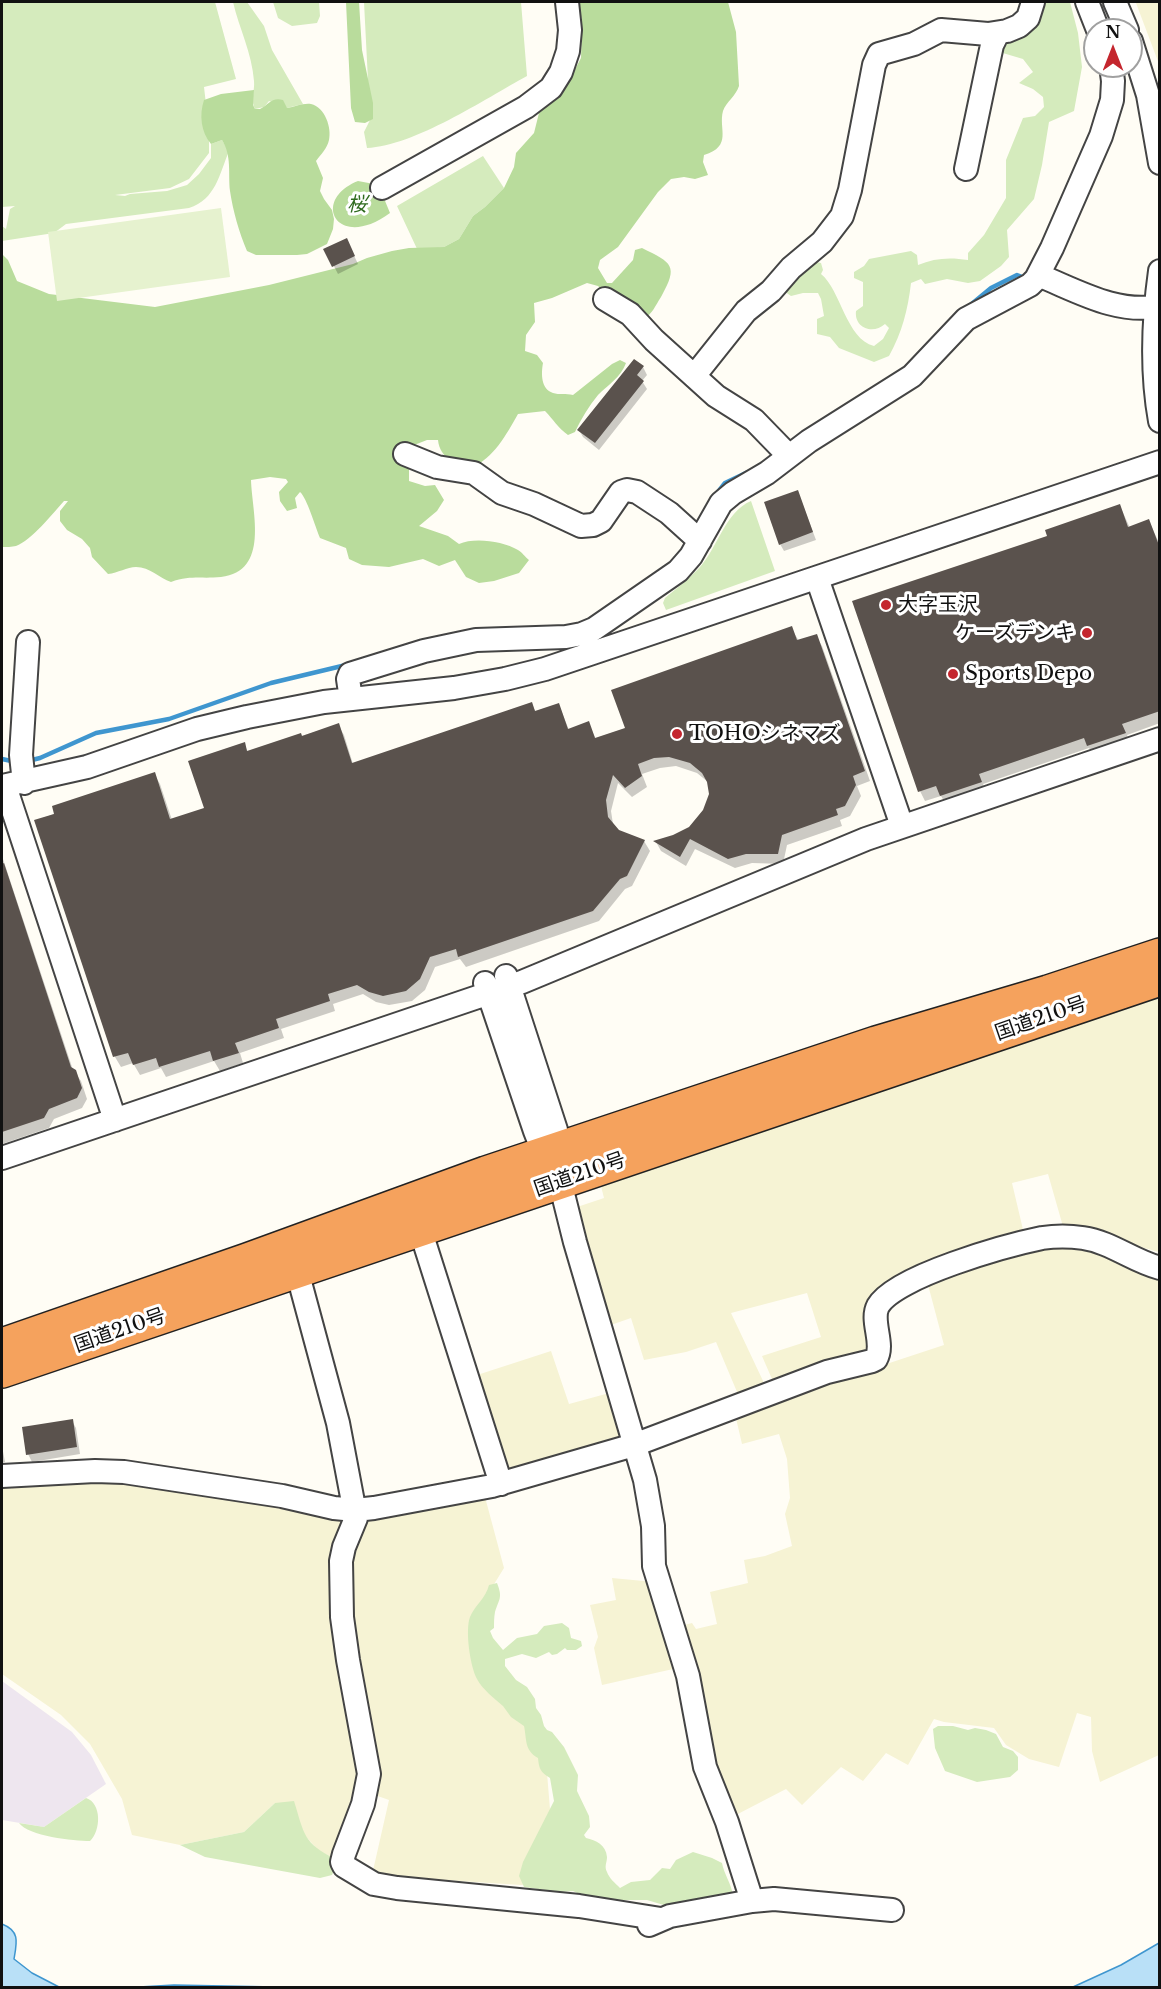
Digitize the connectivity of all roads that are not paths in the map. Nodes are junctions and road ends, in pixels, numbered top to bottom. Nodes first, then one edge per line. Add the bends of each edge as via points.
1 (567, 2) edge
2 (1033, 2) edge
3 (1087, 2) edge
4 (1115, 2) edge
5 (1093, 18) edge
6 (1122, 18) edge
7 (998, 33) junction
8 (1112, 78) edge
9 (1143, 78) edge
10 (1160, 163) edge
11 (966, 169) dead end
12 (382, 188) dead end
13 (1160, 271) edge
14 (1038, 275) junction
15 (605, 299) dead end
16 (1157, 307) edge
17 (695, 375) junction
18 (1160, 421) edge
19 (405, 454) dead end
20 (789, 456) junction
21 (1160, 462) edge
22 (700, 541) junction
23 (818, 578) junction
24 (636, 601) junction
25 (648, 635) junction
26 (28, 642) dead end
27 (351, 699) junction
28 (1160, 729) edge
29 (1160, 739) edge
30 (13, 774) edge
31 (901, 822) junction
32 (1160, 955) edge
33 (1160, 979) edge
34 (497, 984) junction
35 (113, 1114) junction
36 (2, 1145) edge
37 (552, 1151) junction
38 (2, 1158) edge
39 (560, 1182) junction
40 (420, 1229) junction
41 (1160, 1268) edge
42 (297, 1271) junction
43 (2, 1345) edge
44 (2, 1371) edge
45 (634, 1445) junction
46 (2, 1476) edge
47 (501, 1484) junction
48 (354, 1510) junction
49 (752, 1901) junction
50 (892, 1910) dead end

1 - 12 street via 568,51 551,88 526,107
2 - 7 street via 1029,18
3 - 5 street
4 - 6 street
7 - 11 street via 992,45
7 - 17 street via 941,30 914,44 879,54 842,216 822,242 746,311
8 - 14 street via 1108,116
9 - 10 street
13 - 16 street
14 - 16 street via 1106,303
14 - 20 street via 1021,291 961,323 912,376
15 - 17 street via 630,314
16 - 18 street via 1154,372
17 - 20 street via 721,399 754,420
19 - 22 street via 427,465 474,474 502,493 581,526 601,521 621,492 637,492
20 - 22 street via 726,498
21 - 23 street
22 - 24 street via 678,571
23 - 25 street
23 - 31 street
24 - 25 street
24 - 27 street via 582,634 476,640 352,672 348,679
25 - 27 street via 505,679 436,691
26 - 30 street
27 - 30 street via 218,723 87,767
28 - 31 street
29 - 31 street
30 - 35 street
31 - 34 street
32 - 37 highway, 国道210号 via 876,1043
33 - 39 highway, 国道210号
34 - 35 street
34 - 37 street
35 - 36 street
35 - 38 street
37 - 39 street
37 - 43 highway, 国道210号
39 - 40 highway, 国道210号
39 - 45 street
40 - 42 highway, 国道210号
40 - 47 street
41 - 45 street via 1093,1240 1055,1237 942,1267 881,1302 877,1309 876,1359 826,1372
42 - 44 highway, 国道210号
42 - 48 street via 338,1423
45 - 47 street
45 - 49 street via 651,1514 654,1566 688,1676 705,1767
46 - 48 street via 124,1472
47 - 48 street via 411,1503
48 - 49 street via 355,1522 341,1561 342,1617 369,1774 344,1854 344,1866 374,1884 579,1906 654,1922
49 - 50 street via 774,1899

